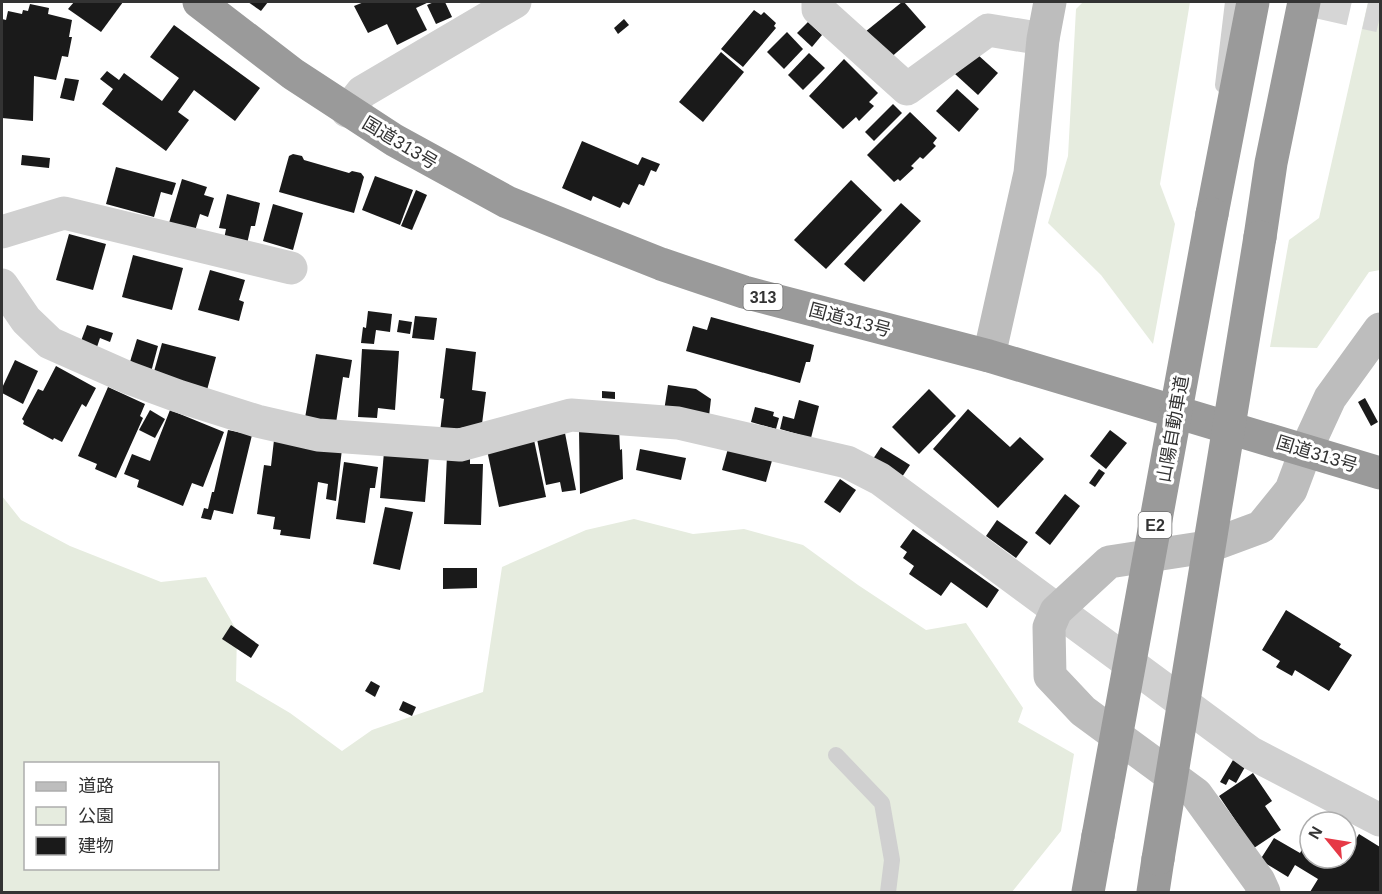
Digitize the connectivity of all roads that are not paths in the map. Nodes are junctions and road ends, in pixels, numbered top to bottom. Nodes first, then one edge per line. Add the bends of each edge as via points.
1 (199, 2) edge
2 (515, 2) edge
3 (818, 2) edge
4 (1050, 2) edge
5 (1233, 2) edge
6 (1253, 2) edge
7 (1304, 2) edge
8 (1320, 2) edge
9 (1043, 39) junction
10 (347, 111) junction
11 (1212, 214) junction
12 (2, 232) edge
13 (1260, 237) junction
14 (291, 268) dead end
15 (2, 285) edge
16 (1380, 329) edge
17 (989, 356) junction
18 (1306, 450) junction
19 (1380, 473) edge
20 (1056, 611) junction
21 (836, 755) dead end
22 (1380, 820) edge
23 (888, 892) edge
24 (1088, 892) edge
25 (1153, 892) edge
26 (1264, 892) edge

1 - 10 highway, 国道313号 / 313
2 - 10 street via 362,92
3 - 9 street via 818,9 907,89 988,30
4 - 9 street
5 - 11 lane
6 - 11 highway, 山陽自動車道 / E2
7 - 13 highway via 1270,162
8 - 13 lane
9 - 17 street via 1030,173
10 - 17 highway, 国道313号 / 313 via 507,202 661,264 744,292
11 - 24 highway, 山陽自動車道 / E2, bridge
12 - 14 street via 64,213
13 - 25 highway, bridge
15 - 20 street via 26,320 50,344 178,396 318,435 460,445 570,416 678,423 847,462 880,478
16 - 18 street via 1330,398
17 - 18 highway, 国道313号 / 313
18 - 19 highway, 国道313号 / 313
18 - 20 street via 1291,490 1262,527 1207,547 1109,562
20 - 22 street via 1251,753
20 - 26 street via 1049,627 1050,676 1083,711 1196,794
21 - 23 lane via 882,803 892,860

